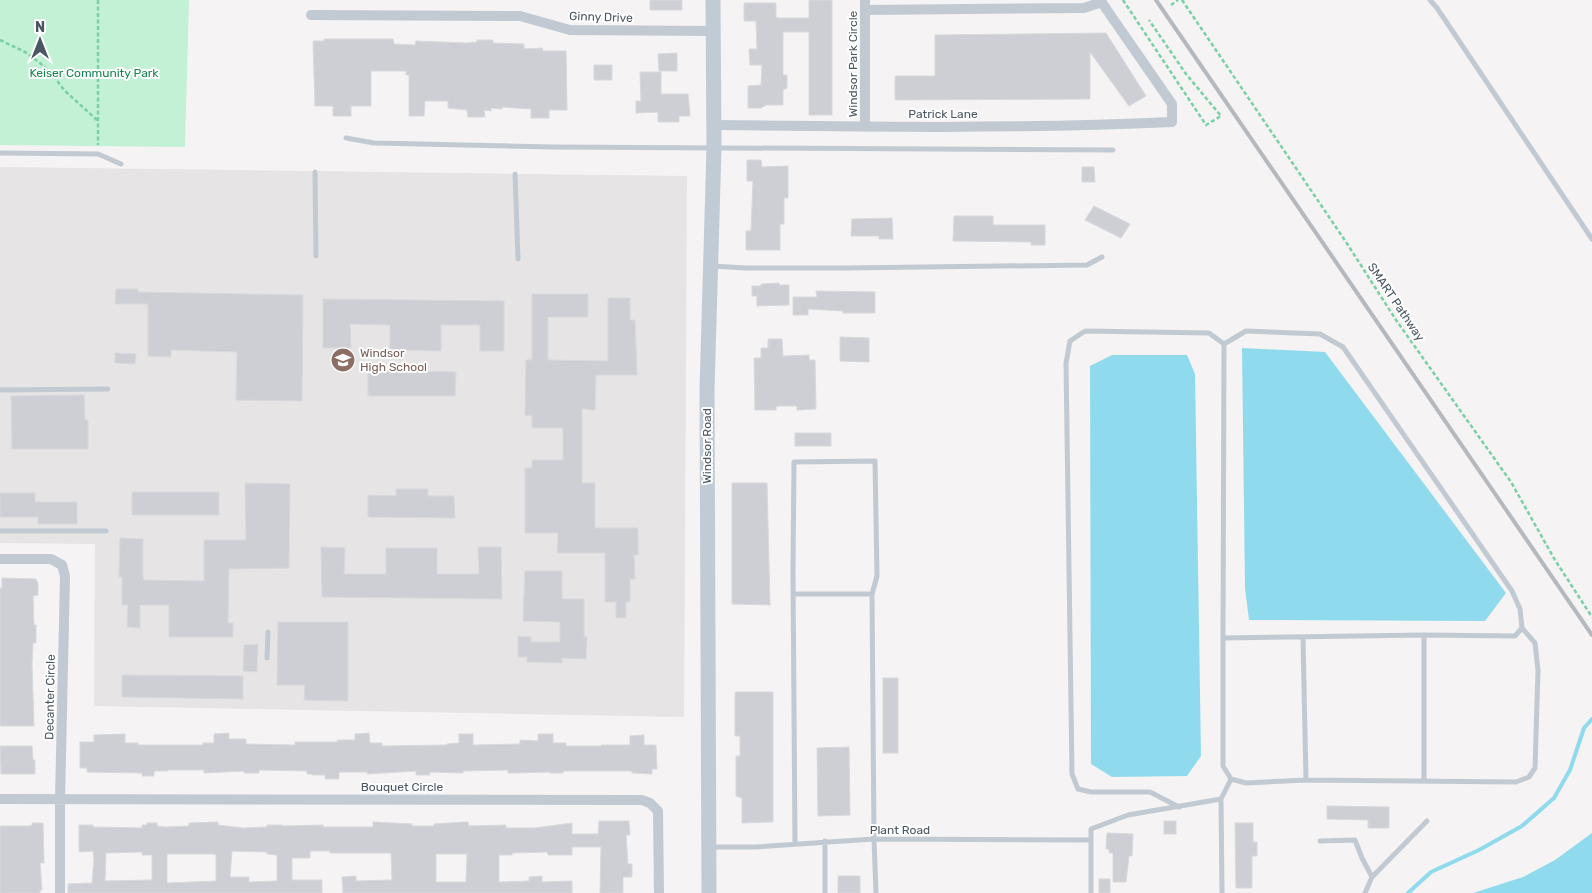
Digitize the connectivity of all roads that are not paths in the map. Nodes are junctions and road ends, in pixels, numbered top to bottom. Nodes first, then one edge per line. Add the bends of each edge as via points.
1 (713, 0) edge
2 (1430, 0) edge
3 (1101, 1) edge
4 (865, 5) edge
5 (311, 15) dead end
6 (713, 31) junction
7 (714, 125) junction
8 (865, 127) junction
9 (346, 138) dead end
10 (714, 148) junction
11 (1113, 150) dead end
12 (0, 154) edge
13 (121, 164) dead end
14 (315, 172) dead end
15 (516, 174) dead end
16 (1592, 239) edge
17 (316, 256) dead end
18 (1102, 257) dead end
19 (518, 259) dead end
20 (710, 266) junction
21 (1224, 344) junction
22 (108, 389) dead end
23 (0, 390) edge
24 (0, 531) edge
25 (106, 531) dead end
26 (0, 558) edge
27 (793, 594) junction
28 (872, 594) junction
29 (1522, 628) junction
30 (268, 632) dead end
31 (1424, 635) junction
32 (1303, 637) junction
33 (1223, 638) junction
34 (267, 658) dead end
35 (1231, 780) junction
36 (1306, 780) junction
37 (1424, 781) junction
38 (0, 799) edge
39 (60, 799) junction
40 (1221, 799) junction
41 (1179, 807) junction
42 (1427, 821) dead end
43 (874, 839) junction
44 (1092, 840) junction
45 (1320, 841) dead end
46 (825, 842) junction
47 (795, 844) junction
48 (709, 848) junction
49 (1372, 877) junction
50 (60, 893) edge
51 (659, 893) edge
52 (709, 893) edge
53 (825, 893) edge
54 (876, 893) edge
55 (1091, 893) edge
56 (1222, 893) edge
57 (1365, 893) edge

1 - 6 main road, Windsor Road
2 - 16 lane
3 - 4 street via 1084,8
3 - 8 street, Patrick Lane via 1172,104 1172,122
4 - 8 street, Windsor Park Circle
5 - 6 street, Ginny Drive via 520,16 570,30
6 - 7 main road, Windsor Road
7 - 8 street, Patrick Lane
7 - 10 main road, Windsor Road
9 - 10 lane via 374,143
10 - 11 lane
10 - 20 main road, Windsor Road
12 - 13 lane via 98,154
14 - 17 lane
15 - 19 lane
18 - 20 lane via 1087,265
20 - 48 main road, Windsor Road via 706,390
21 - 29 lane via 1246,331 1320,334 1344,347 1512,591 1520,609
21 - 33 lane
21 - 41 lane via 1209,333 1085,331 1070,341 1066,363 1072,774 1078,789 1150,792
22 - 23 lane
24 - 25 lane
26 - 39 street, Decanter Circle via 51,559 62,565
27 - 28 lane
27 - 28 lane via 794,462 875,461 877,576
27 - 47 lane
28 - 43 lane
29 - 31 lane via 1515,636
29 - 37 lane via 1534,643 1538,670 1535,768 1529,777 1516,782
30 - 34 lane
31 - 32 lane
31 - 37 lane
32 - 33 lane
32 - 36 lane
33 - 35 lane via 1223,766
35 - 36 lane via 1246,783
35 - 40 lane
36 - 37 lane
38 - 39 street
39 - 50 street, Decanter Circle
39 - 51 street, Bouquet Circle via 642,800 658,811
40 - 41 lane
40 - 56 lane
41 - 44 lane via 1128,815 1101,825 1092,829
42 - 49 lane
43 - 44 lane, Plant Road
43 - 46 lane, Plant Road
43 - 54 lane
44 - 55 lane
45 - 49 lane via 1355,840
46 - 47 lane, Plant Road
46 - 53 lane
47 - 48 lane, Plant Road
48 - 52 main road, Windsor Road
49 - 57 lane

